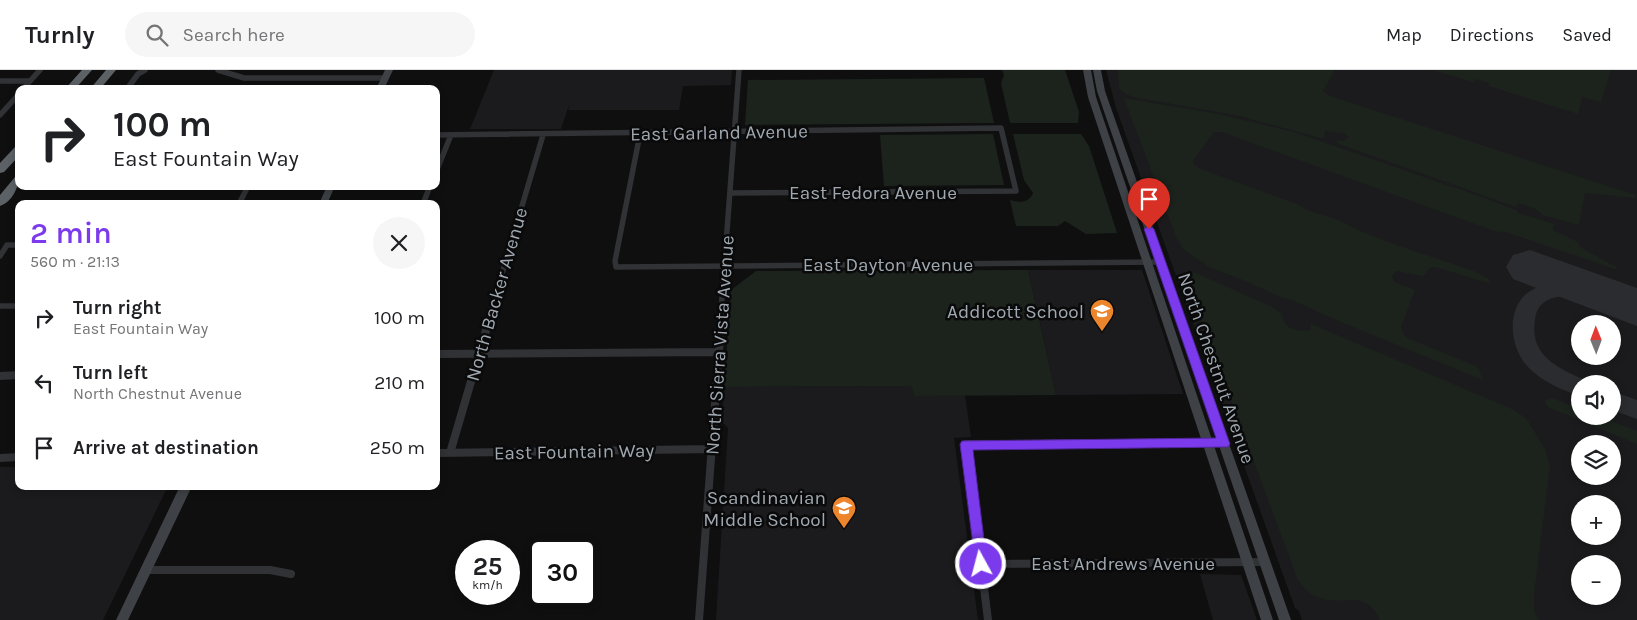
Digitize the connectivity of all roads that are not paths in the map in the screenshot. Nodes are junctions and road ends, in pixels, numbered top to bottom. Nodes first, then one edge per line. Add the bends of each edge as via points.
1 (40, 70) edge
2 (86, 70) edge
3 (110, 70) edge
4 (145, 70) edge
5 (218, 70) edge
6 (389, 70) edge
7 (739, 70) edge
8 (1087, 70) edge
9 (1097, 70) edge
10 (385, 78) junction
11 (0, 80) edge
12 (30, 81) junction
13 (26, 85) edge
14 (73, 85) edge
15 (98, 85) edge
16 (130, 85) edge
17 (382, 85) edge
18 (15, 98) edge
19 (0, 114) edge
20 (1102, 128) junction
21 (1114, 128) junction
22 (734, 132) junction
23 (640, 134) junction
24 (440, 135) edge
25 (451, 135) junction
26 (543, 135) junction
27 (15, 153) edge
28 (440, 162) edge
29 (0, 170) edge
30 (15, 184) edge
31 (1016, 191) joint
32 (730, 193) junction
33 (0, 202) edge
34 (15, 245) edge
35 (0, 256) edge
36 (1148, 262) junction
37 (1161, 262) junction
38 (725, 265) junction
39 (0, 306) edge
40 (15, 306) edge
41 (718, 352) junction
42 (479, 353) junction
43 (440, 354) edge
44 (0, 376) edge
45 (15, 376) edge
46 (1208, 444) junction
47 (1224, 444) junction
48 (712, 449) junction
49 (440, 453) edge
50 (450, 453) junction
51 (0, 458) edge
52 (15, 458) edge
53 (184, 490) edge
54 (1248, 562) junction
55 (1265, 562) junction
56 (981, 564) junction
57 (146, 570) junction
58 (291, 574) dead end
59 (122, 620) edge
60 (699, 620) edge
61 (988, 620) edge
62 (1267, 620) edge
63 (1285, 620) edge

1 - 12 street
2 - 14 highway
3 - 15 highway
4 - 16 street
5 - 10 street via 244,78
6 - 10 main road
7 - 22 street, North Sierra Vista Avenue
8 - 20 main road, North Chestnut Avenue
9 - 21 main road, North Chestnut Avenue
10 - 17 main road
11 - 12 street
12 - 13 street
18 - 19 street
20 - 21 main road
20 - 36 main road, North Chestnut Avenue
21 - 37 main road, North Chestnut Avenue
22 - 23 street, East Garland Avenue
22 - 31 street, East Garland Avenue via 1001,128
22 - 32 street, North Sierra Vista Avenue
23 - 26 street, East Garland Avenue
23 - 38 street, East Dayton Avenue via 616,267
24 - 25 street, East Garland Avenue
25 - 26 street, East Garland Avenue
25 - 28 street
26 - 42 street, North Backer Avenue
27 - 29 highway
30 - 33 highway
31 - 32 street, East Fedora Avenue
32 - 38 street, North Sierra Vista Avenue
34 - 35 street via 7,245
36 - 37 street, East Dayton Avenue
36 - 38 street, East Dayton Avenue
36 - 46 main road, North Chestnut Avenue
37 - 47 main road, North Chestnut Avenue
38 - 41 street, North Sierra Vista Avenue
39 - 40 street
41 - 42 street
41 - 48 street, North Sierra Vista Avenue
42 - 43 street
42 - 50 street, North Backer Avenue
44 - 45 street
46 - 47 street
46 - 54 main road, North Chestnut Avenue
46 - 56 street via 966,444
47 - 55 main road, North Chestnut Avenue
48 - 50 street, East Fountain Way
48 - 60 street, North Sierra Vista Avenue
49 - 50 street, East Fountain Way
51 - 52 street
53 - 57 main road
54 - 55 street, East Andrews Avenue
54 - 56 street, East Andrews Avenue
54 - 62 main road, North Chestnut Avenue
55 - 63 main road, North Chestnut Avenue
56 - 61 street
57 - 58 street via 270,570
57 - 59 main road

